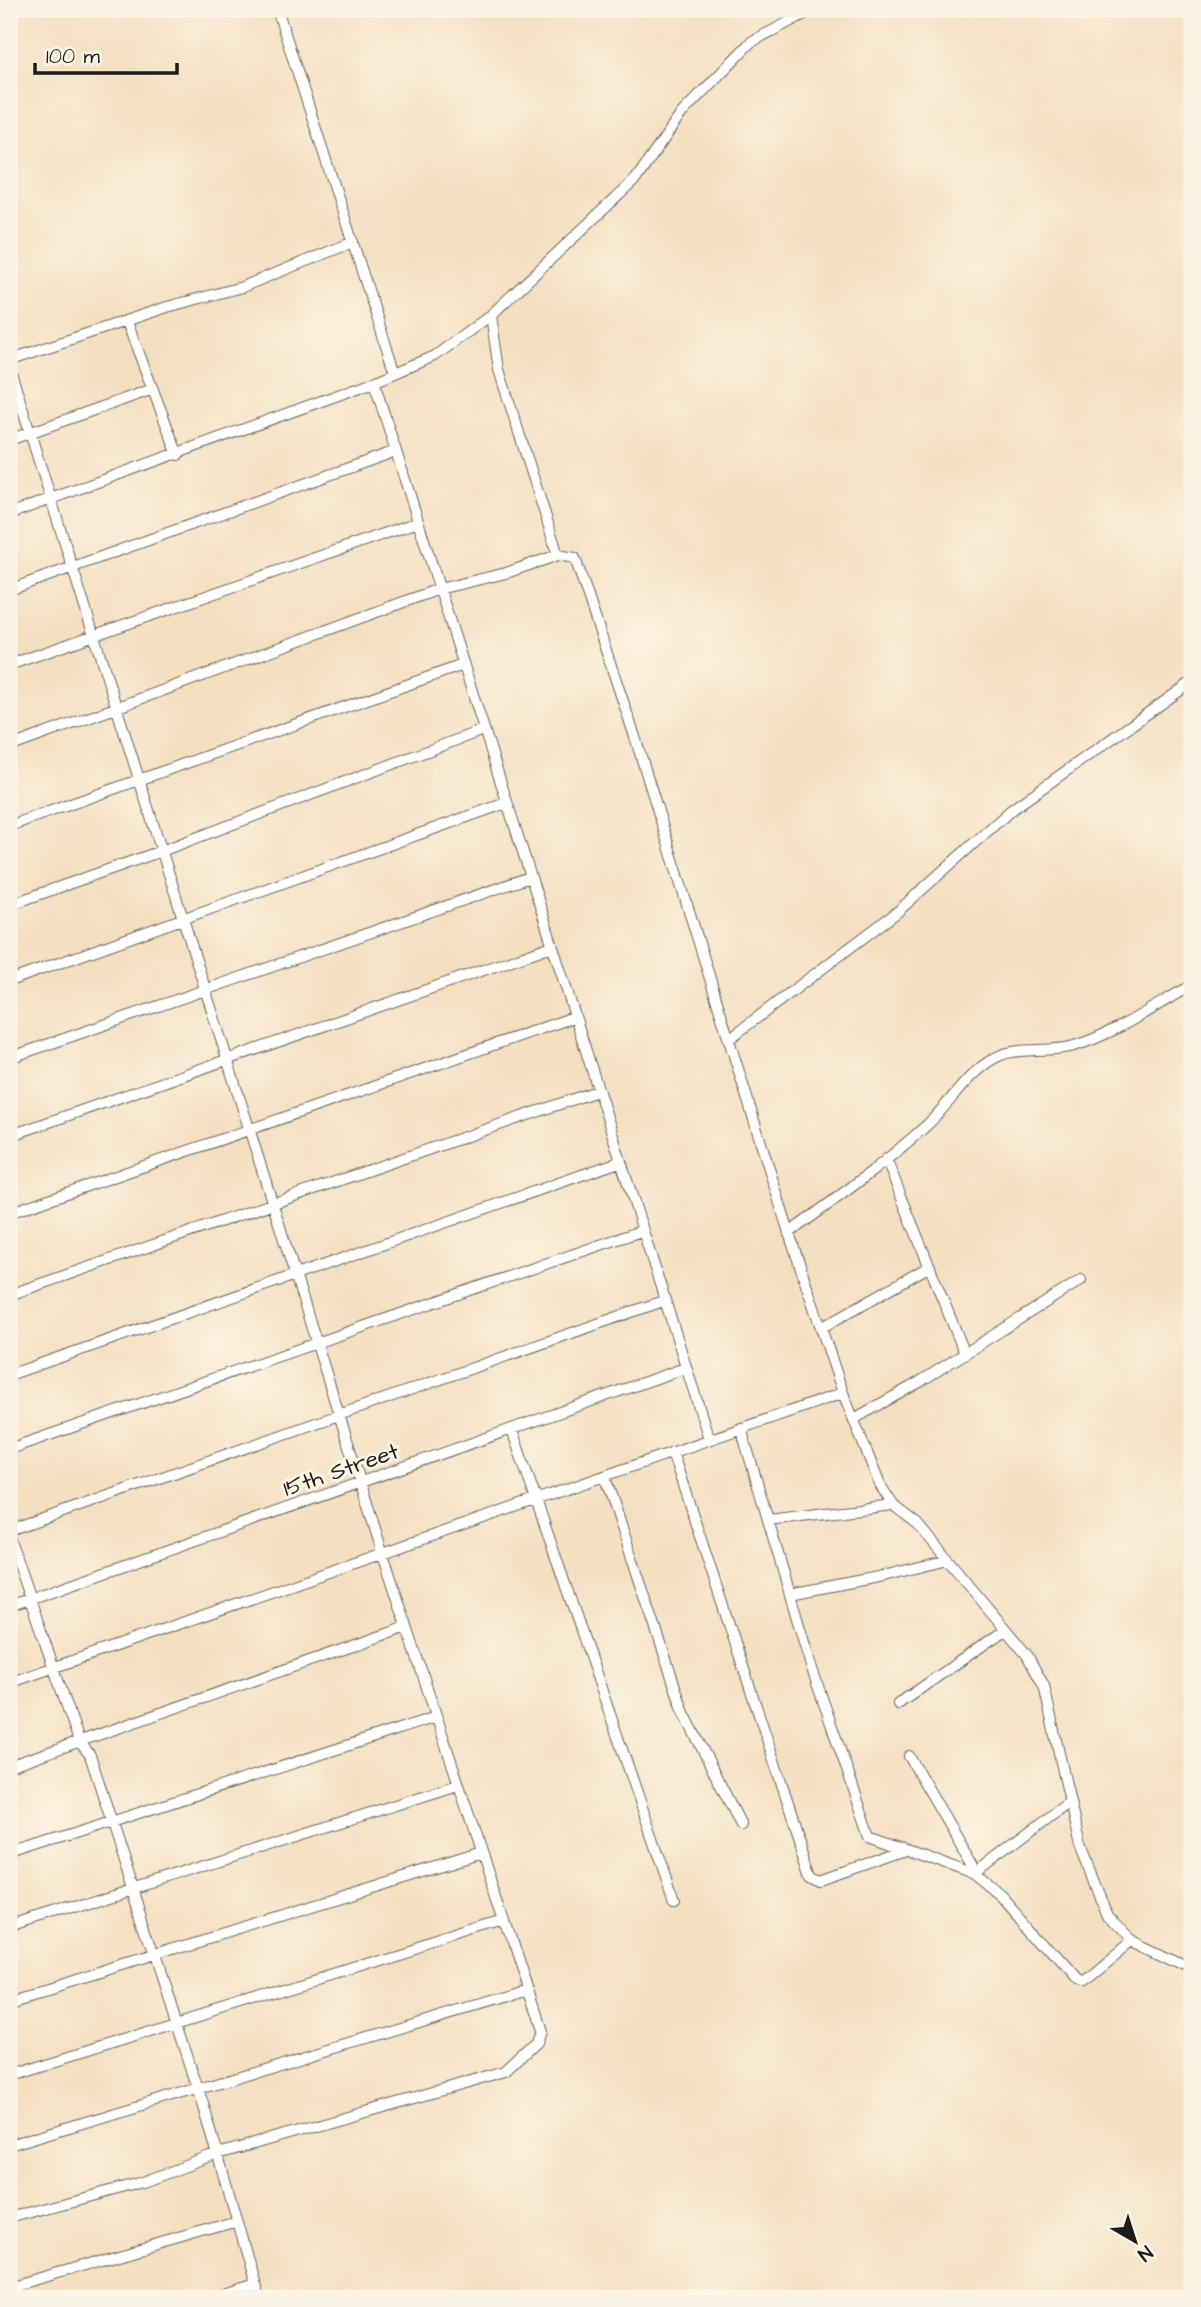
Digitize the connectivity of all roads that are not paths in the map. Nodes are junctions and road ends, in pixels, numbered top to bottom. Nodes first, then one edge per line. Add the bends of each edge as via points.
1 (277, 9) edge
2 (814, 9) edge
3 (353, 243) junction
4 (491, 315) junction
5 (127, 322) junction
6 (9, 360) edge
7 (9, 366) edge
8 (395, 373) junction
9 (374, 382) junction
10 (153, 389) junction
11 (29, 432) junction
12 (9, 440) edge
13 (396, 451) junction
14 (178, 455) junction
15 (52, 499) junction
16 (9, 514) edge
17 (418, 522) junction
18 (558, 555) junction
19 (72, 567) junction
20 (439, 589) junction
21 (9, 590) edge
22 (93, 635) junction
23 (9, 665) edge
24 (463, 665) junction
25 (1192, 682) edge
26 (117, 708) junction
27 (483, 730) junction
28 (9, 747) edge
29 (139, 779) junction
30 (506, 803) junction
31 (9, 826) edge
32 (164, 850) junction
33 (530, 877) junction
34 (9, 905) edge
35 (184, 920) junction
36 (552, 946) junction
37 (9, 981) edge
38 (1192, 985) edge
39 (206, 989) junction
40 (574, 1017) junction
41 (729, 1039) junction
42 (9, 1058) edge
43 (228, 1061) junction
44 (597, 1091) junction
45 (250, 1128) junction
46 (9, 1136) edge
47 (886, 1159) junction
48 (619, 1162) junction
49 (273, 1202) junction
50 (9, 1213) edge
51 (641, 1231) junction
52 (789, 1233) junction
53 (930, 1266) junction
54 (295, 1275) junction
55 (1081, 1280) dead end
56 (9, 1295) edge
57 (663, 1301) junction
58 (821, 1328) junction
59 (317, 1345) junction
60 (965, 1354) junction
61 (685, 1368) junction
62 (9, 1375) edge
63 (843, 1393) junction
64 (339, 1416) junction
65 (854, 1419) junction
66 (741, 1428) junction
67 (512, 1430) junction
68 (709, 1439) junction
69 (9, 1449) edge
70 (673, 1452) junction
71 (605, 1477) junction
72 (360, 1484) junction
73 (535, 1500) junction
74 (893, 1506) junction
75 (768, 1520) junction
76 (9, 1531) edge
77 (9, 1538) edge
78 (383, 1555) junction
79 (948, 1560) junction
80 (790, 1594) junction
81 (30, 1599) junction
82 (9, 1606) edge
83 (407, 1627) junction
84 (1004, 1630) junction
85 (53, 1667) junction
86 (9, 1683) edge
87 (898, 1704) dead end
88 (436, 1717) junction
89 (79, 1741) junction
90 (909, 1756) dead end
91 (9, 1766) edge
92 (458, 1785) junction
93 (1068, 1803) junction
94 (111, 1822) junction
95 (741, 1825) dead end
96 (907, 1850) junction
97 (481, 1853) junction
98 (9, 1855) edge
99 (975, 1874) junction
100 (134, 1889) junction
101 (674, 1900) dead end
102 (504, 1921) junction
103 (9, 1928) edge
104 (1132, 1940) junction
105 (155, 1956) junction
106 (1192, 1969) edge
107 (526, 1990) junction
108 (9, 2000) edge
109 (176, 2023) junction
110 (9, 2075) edge
111 (198, 2089) junction
112 (9, 2145) edge
113 (218, 2154) junction
114 (9, 2218) edge
115 (237, 2221) junction
116 (256, 2284) junction
117 (9, 2287) edge
118 (210, 2298) edge
119 (259, 2298) edge

1 - 3 street
2 - 4 street via 751,42 682,113 636,180
3 - 5 street via 242,288
3 - 8 street
4 - 8 street via 435,356
4 - 18 street via 499,370
5 - 6 street
5 - 10 street
7 - 11 street
8 - 9 street
9 - 13 street
9 - 14 street
10 - 11 street
10 - 14 street
11 - 12 street
11 - 15 street
13 - 17 street
13 - 19 street
14 - 15 street
15 - 16 street
15 - 19 street
17 - 20 street
17 - 22 street
18 - 20 street
18 - 41 street via 575,558
19 - 21 street
19 - 22 street
20 - 24 street
20 - 26 street
22 - 23 street
22 - 26 street
24 - 27 street
24 - 29 street
25 - 41 street via 1011,810 896,913
26 - 28 street
26 - 29 street
27 - 30 street
27 - 32 street
29 - 31 street
29 - 32 street
30 - 33 street
30 - 35 street
32 - 34 street
32 - 35 street
33 - 36 street
33 - 39 street
35 - 37 street
35 - 39 street
36 - 40 street
36 - 43 street
38 - 47 street via 1076,1046 1000,1056 975,1073 928,1124
39 - 42 street
39 - 43 street
40 - 44 street
40 - 45 street
41 - 52 street
43 - 45 street
43 - 46 street
44 - 48 street
44 - 49 street
45 - 49 street
45 - 50 street
47 - 52 street
47 - 53 street
48 - 51 street
48 - 54 street
49 - 54 street
49 - 56 street
51 - 57 street
51 - 59 street
52 - 58 street
53 - 58 street
53 - 60 street
54 - 59 street
54 - 62 street
55 - 60 street
57 - 61 street
57 - 64 street
58 - 63 street
59 - 64 street
59 - 69 street
60 - 65 street
61 - 67 street, 15th Street
61 - 68 street
63 - 65 street
63 - 66 street
64 - 72 street
64 - 76 street
65 - 74 street
66 - 68 street
66 - 75 street
67 - 72 street, 15th Street
67 - 73 street
68 - 70 street
70 - 71 street
70 - 96 street via 813,1875 821,1880
71 - 73 street
71 - 95 street via 684,1713
72 - 78 street
72 - 81 street, 15th Street
73 - 78 street
73 - 101 street
74 - 75 street
74 - 79 street via 918,1524
75 - 80 street
77 - 81 street
78 - 83 street
78 - 85 street
79 - 80 street
79 - 84 street
80 - 96 street via 870,1836
81 - 82 street, 15th Street
81 - 85 street
83 - 88 street
83 - 89 street
84 - 87 street
84 - 93 street via 1027,1655 1044,1686
85 - 86 street
85 - 89 street
88 - 92 street
88 - 94 street
89 - 91 street
89 - 94 street via 90,1755
90 - 99 street
92 - 97 street
92 - 100 street
93 - 99 street
93 - 104 street via 1107,1913
94 - 98 street
94 - 100 street
96 - 99 street
97 - 102 street
97 - 105 street
99 - 104 street via 1000,1894 1076,1981 1082,1982
100 - 103 street
100 - 105 street
102 - 107 street
102 - 109 street
104 - 106 street
105 - 108 street
105 - 109 street
107 - 111 street
107 - 113 street via 540,2031 536,2043 506,2072
109 - 110 street
109 - 111 street
111 - 112 street
111 - 113 street
113 - 114 street via 143,2182
113 - 115 street
115 - 116 street
115 - 117 street
116 - 118 street
116 - 119 street

